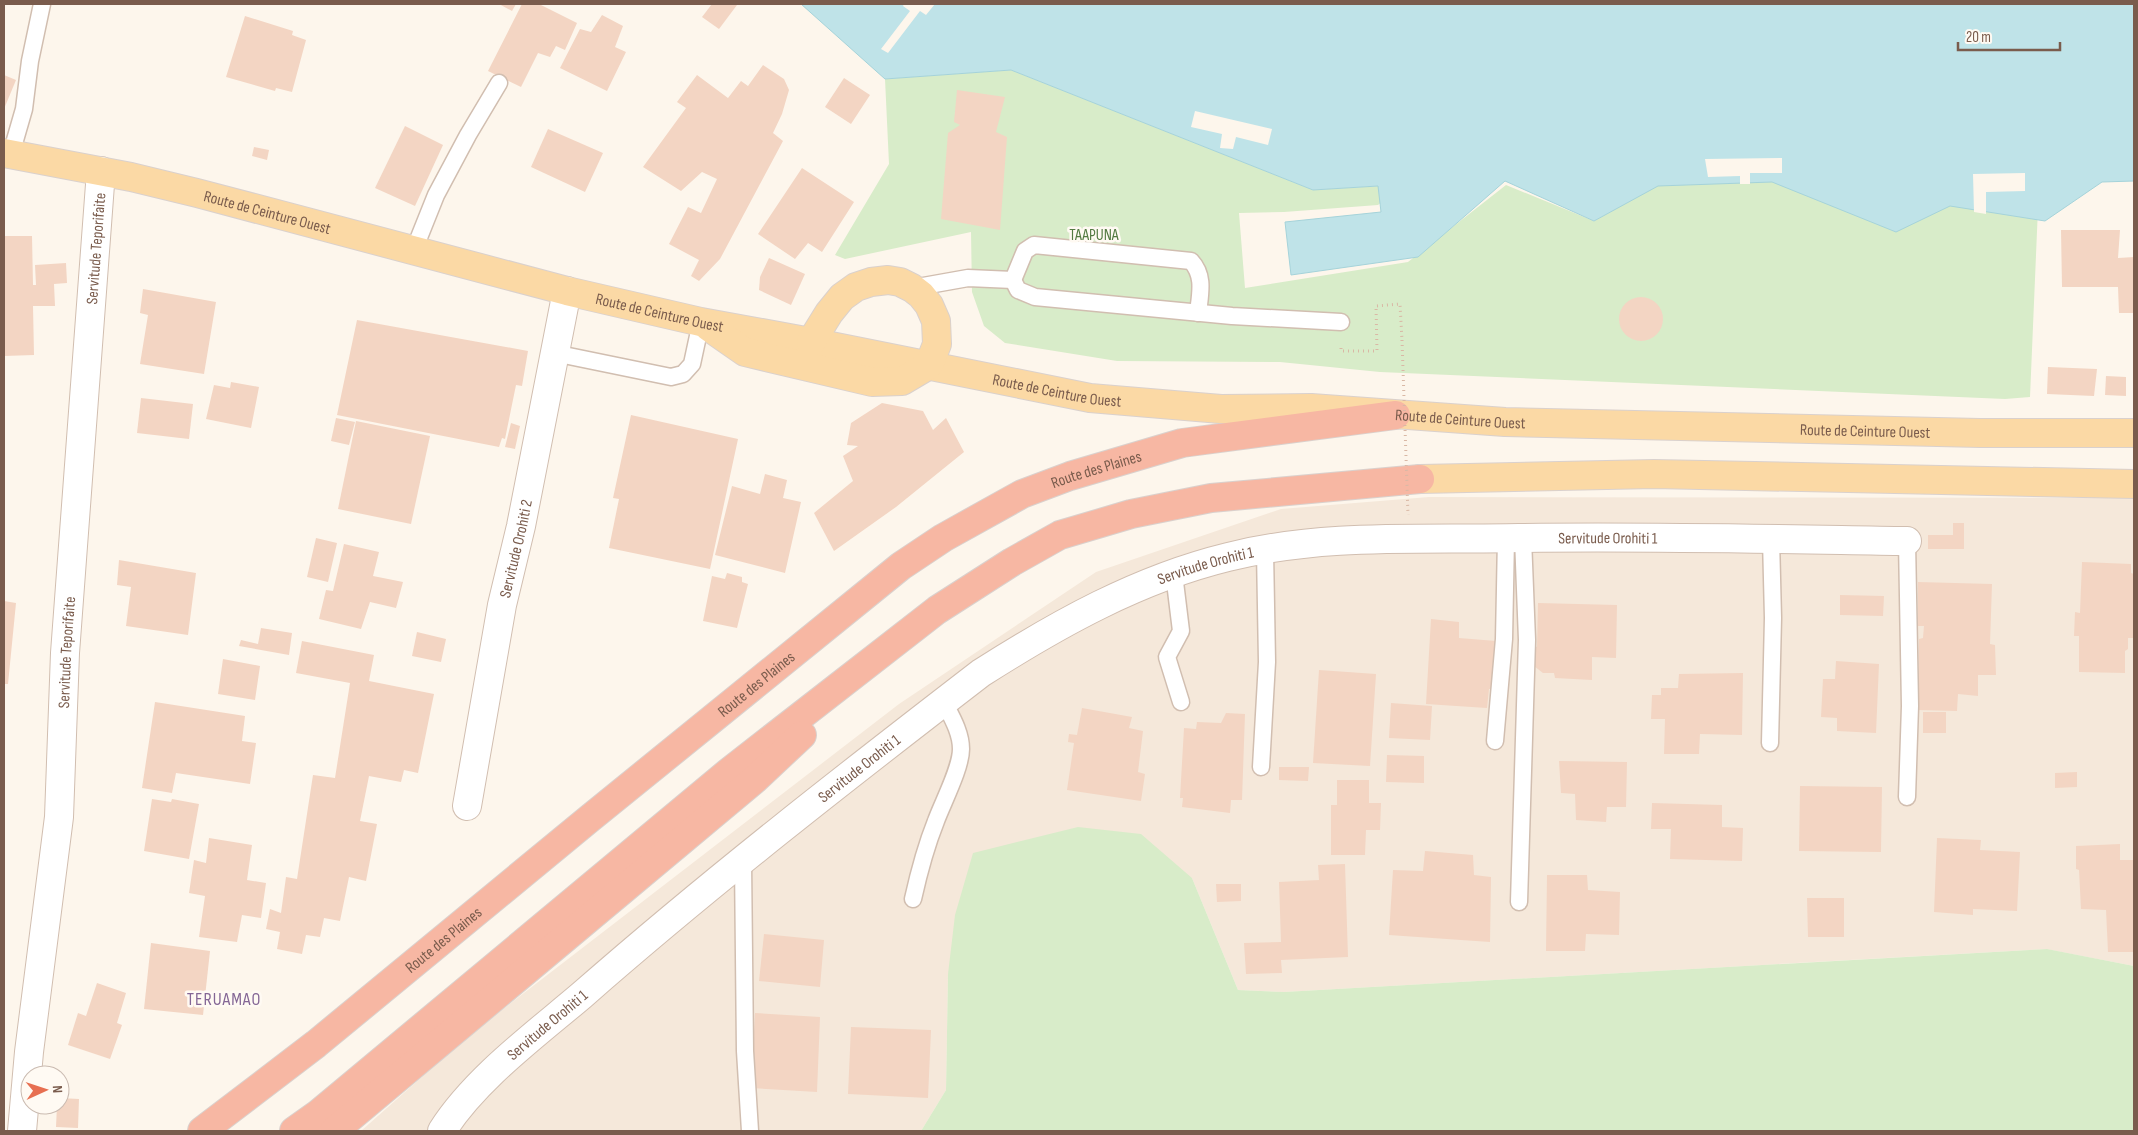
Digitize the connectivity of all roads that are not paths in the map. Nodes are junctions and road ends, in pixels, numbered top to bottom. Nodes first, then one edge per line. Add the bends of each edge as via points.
1 (42, 4) edge
2 (500, 84) dead end
3 (7, 154) edge
4 (101, 172) junction
5 (414, 250) junction
6 (1013, 280) junction
7 (912, 288) junction
8 (567, 290) junction
9 (1198, 313) junction
10 (701, 322) junction
11 (1341, 322) dead end
12 (810, 342) junction
13 (554, 353) junction
14 (929, 365) junction
15 (1396, 415) junction
16 (2134, 433) edge
17 (1420, 479) joint
18 (2134, 484) edge
19 (1514, 538) junction
20 (1771, 539) junction
21 (1907, 541) joint
22 (1265, 551) junction
23 (1174, 574) junction
24 (952, 600) junction
25 (944, 702) junction
26 (1181, 702) dead end
27 (1495, 741) dead end
28 (1770, 743) dead end
29 (1261, 768) dead end
30 (1907, 797) dead end
31 (467, 806) dead end
32 (743, 861) junction
33 (913, 899) dead end
34 (1519, 902) dead end
35 (22, 1131) edge
36 (202, 1131) edge
37 (294, 1131) edge
38 (334, 1131) edge
39 (442, 1131) edge
40 (750, 1131) edge

1 - 3 lane via 24,109
2 - 5 lane via 436,195
3 - 4 main road, Route de Ceinture Ouest
4 - 5 main road, Route de Ceinture Ouest via 207,195
4 - 35 street, Servitude Teporifaite via 65,653 59,817
5 - 8 main road, Route de Ceinture Ouest
6 - 7 lane via 968,278
6 - 9 lane via 1018,290 1035,296
6 - 9 lane via 1025,251 1034,245 1191,260 1199,268 1202,282
7 - 12 main road via 888,280 856,287 838,303
7 - 14 main road via 929,305 936,321 937,344
8 - 10 main road, Route de Ceinture Ouest
8 - 13 street, Servitude Orohiti 2
9 - 11 lane
10 - 12 main road, Route de Ceinture Ouest
10 - 13 lane via 692,364 683,374 671,377
10 - 14 main road via 744,352 872,382 902,382
12 - 14 main road, Route de Ceinture Ouest
13 - 31 street, Servitude Orohiti 2 via 521,526 502,605
14 - 15 main road, Route de Ceinture Ouest via 1090,398 1221,409 1310,408
15 - 16 main road, Route de Ceinture Ouest via 1545,423 1980,433
15 - 36 highway, Route des Plaines via 1182,443 1070,476 1022,494 943,538 901,566 316,1044
17 - 18 main road via 1654,474
17 - 24 highway via 1211,498 1131,514 1060,535
19 - 20 street, Servitude Orohiti 1
19 - 22 street, Servitude Orohiti 1 via 1366,539
19 - 27 lane
19 - 34 lane via 1527,640
20 - 21 street, Servitude Orohiti 1
20 - 28 lane
21 - 30 lane, Servitude Orohiti 1 via 1910,706
22 - 23 street, Servitude Orohiti 1 via 1228,557
22 - 29 lane via 1267,662
23 - 25 street, Servitude Orohiti 1 via 1107,600 1068,620 982,673
23 - 26 lane via 1181,631 1167,657
24 - 37 highway via 730,771
24 - 38 highway via 754,780
25 - 32 street, Servitude Orohiti 1
25 - 33 lane via 958,733 960,759 935,823
32 - 39 street, Servitude Orohiti 1 via 678,912 485,1080 453,1113
32 - 40 lane via 745,1051

